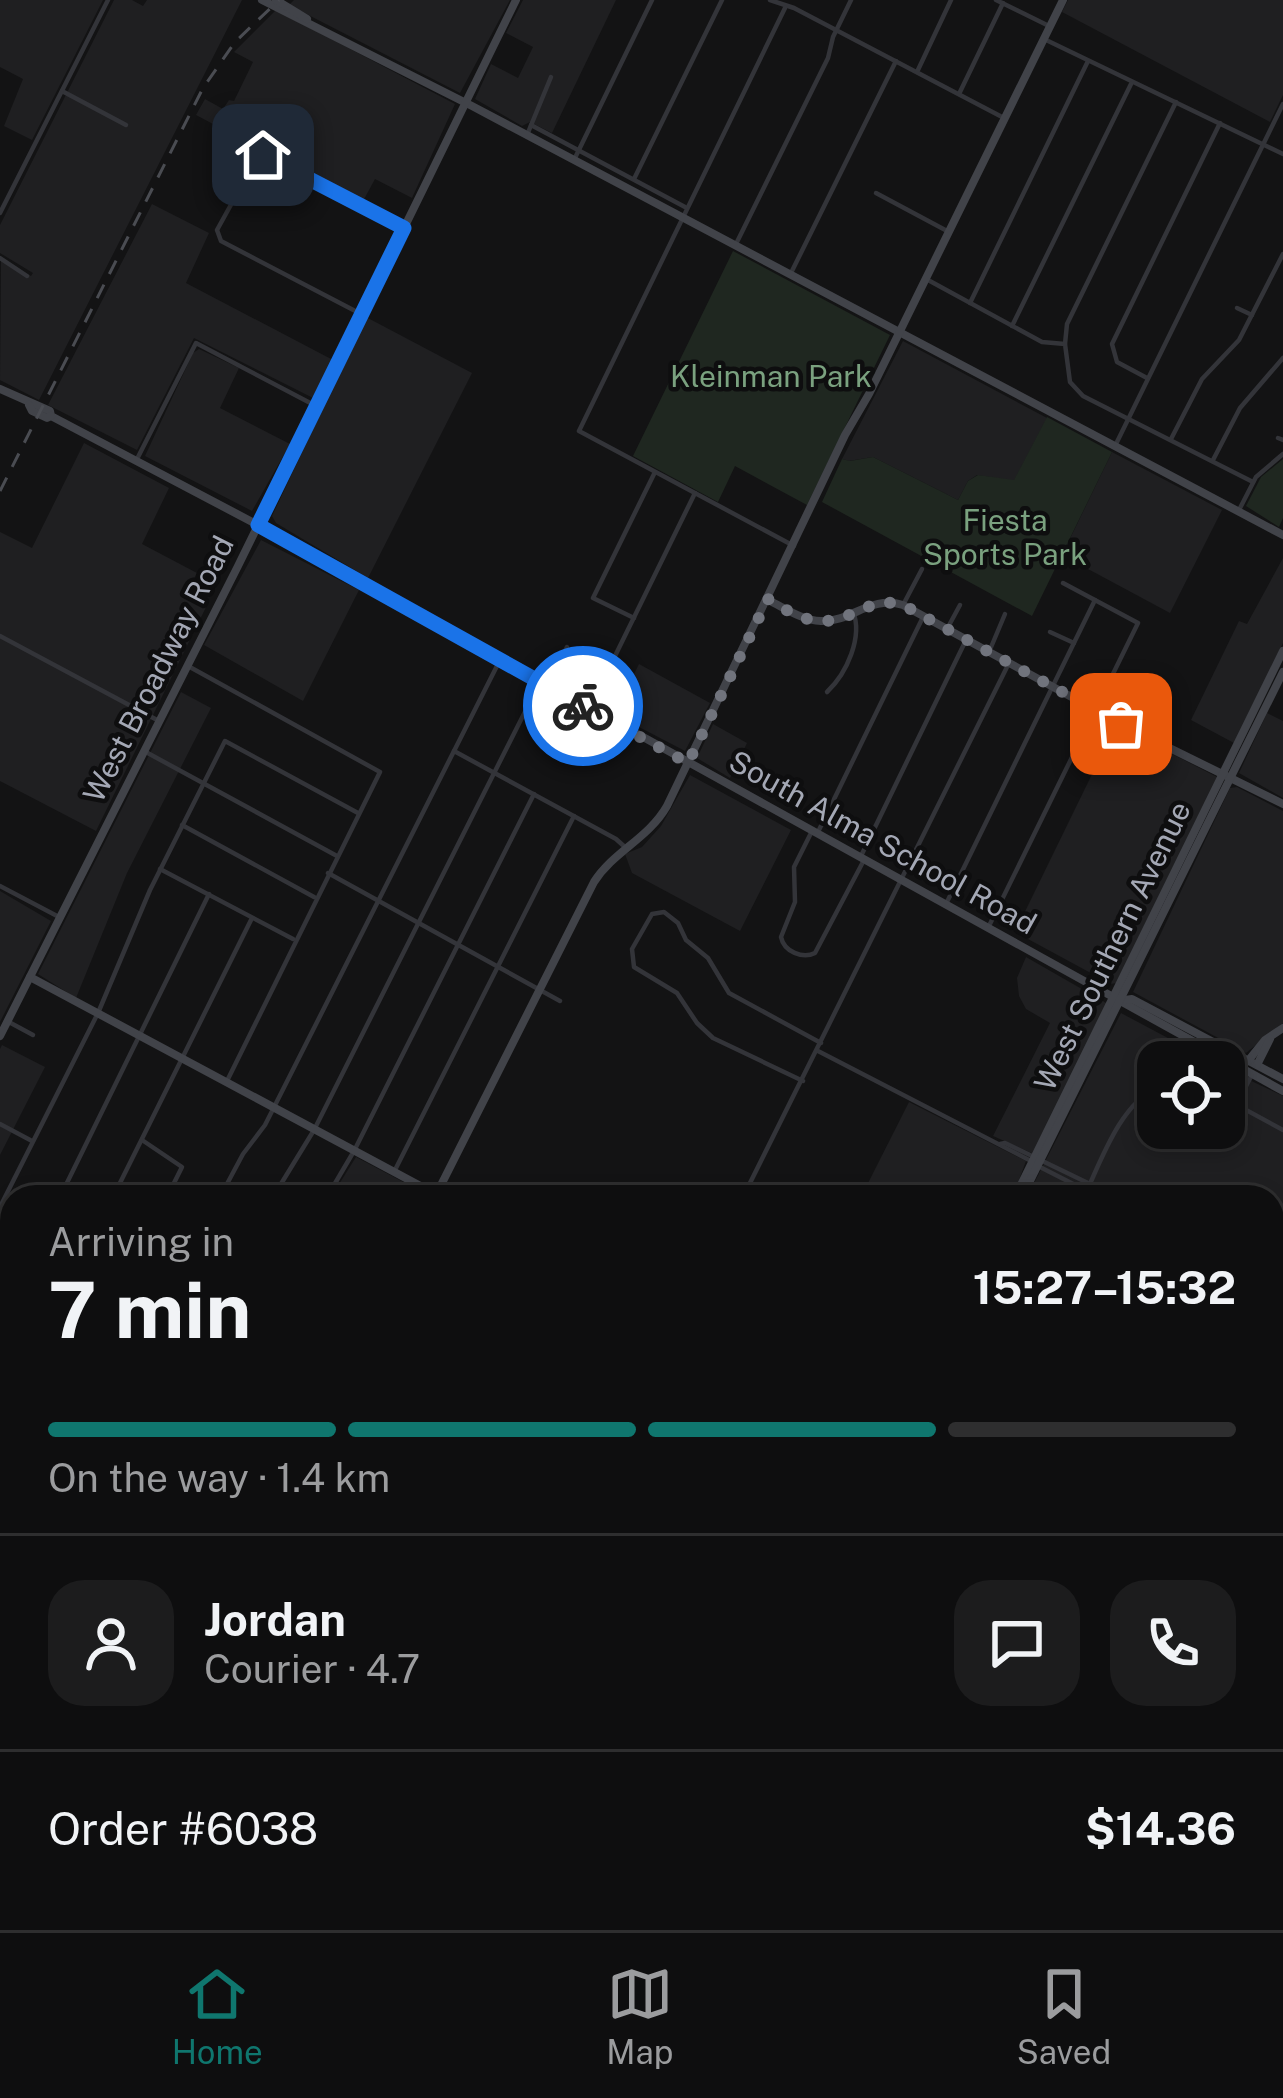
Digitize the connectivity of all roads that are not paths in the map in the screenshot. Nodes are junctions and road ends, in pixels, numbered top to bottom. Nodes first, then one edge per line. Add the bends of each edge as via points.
1 (108, 0) edge
2 (262, 0) edge
3 (276, 0) edge
4 (516, 0) edge
5 (652, 0) edge
6 (722, 0) edge
7 (770, 0) edge
8 (850, 0) edge
9 (951, 0) edge
10 (1063, 0) edge
11 (1000, 2) edge
12 (785, 8) junction
13 (308, 20) junction
14 (1049, 26) junction
15 (836, 29) junction
16 (1044, 38) junction
17 (896, 61) junction
18 (1088, 61) junction
19 (917, 72) junction
20 (550, 77) dead end
21 (1131, 83) junction
22 (62, 91) junction
23 (959, 94) junction
24 (465, 102) junction
25 (1176, 102) junction
26 (1283, 104) edge
27 (1004, 118) junction
28 (1220, 122) junction
29 (126, 125) dead end
30 (529, 130) junction
31 (1264, 144) junction
32 (1283, 154) edge
33 (576, 155) junction
34 (634, 179) junction
35 (876, 193) dead end
36 (0, 213) edge
37 (685, 213) junction
38 (404, 228) junction
39 (949, 232) junction
40 (735, 246) junction
41 (1283, 254) edge
42 (0, 258) edge
43 (790, 274) junction
44 (27, 275) dead end
45 (926, 279) junction
46 (970, 303) junction
47 (1237, 308) dead end
48 (361, 314) junction
49 (1252, 315) junction
50 (1012, 326) junction
51 (900, 332) junction
52 (1065, 344) junction
53 (1283, 358) edge
54 (1148, 378) junction
55 (0, 389) edge
56 (316, 406) junction
57 (1129, 419) junction
58 (1172, 439) junction
59 (1115, 447) junction
60 (1283, 454) edge
61 (136, 460) junction
62 (1213, 460) junction
63 (655, 472) junction
64 (1253, 482) junction
65 (695, 493) junction
66 (1238, 512) junction
67 (258, 525) junction
68 (1283, 535) edge
69 (794, 546) junction
70 (922, 569) dead end
71 (1063, 583) dead end
72 (768, 599) junction
73 (1095, 600) junction
74 (903, 605) junction
75 (959, 605) dead end
76 (853, 611) junction
77 (1005, 614) dead end
78 (923, 616) junction
79 (634, 618) junction
80 (947, 629) junction
81 (1050, 632) dead end
82 (0, 636) edge
83 (966, 640) junction
84 (1074, 643) junction
85 (567, 646) dead end
86 (1283, 651) edge
87 (989, 652) junction
88 (500, 660) junction
89 (1009, 663) junction
90 (187, 666) junction
91 (1283, 672) edge
92 (544, 684) junction
93 (1053, 686) junction
94 (827, 692) dead end
95 (1268, 692) junction
96 (589, 709) junction
97 (1095, 709) junction
98 (159, 721) junction
99 (144, 751) junction
100 (454, 751) junction
101 (688, 763) junction
102 (494, 772) junction
103 (1227, 775) junction
104 (203, 783) junction
105 (534, 794) junction
106 (1283, 804) edge
107 (358, 813) junction
108 (574, 816) junction
109 (182, 825) junction
110 (814, 832) junction
111 (626, 849) junction
112 (337, 856) junction
113 (862, 859) junction
114 (160, 868) junction
115 (328, 873) junction
116 (904, 882) junction
117 (0, 886) edge
118 (1174, 886) junction
119 (209, 894) junction
120 (315, 898) junction
121 (378, 901) junction
122 (946, 905) junction
123 (60, 918) junction
124 (252, 918) junction
125 (418, 922) junction
126 (988, 928) junction
127 (294, 940) junction
128 (459, 944) junction
129 (498, 966) junction
130 (30, 976) junction
131 (540, 989) junction
132 (1119, 998) junction
133 (560, 1000) dead end
134 (98, 1013) junction
135 (8, 1021) junction
136 (1283, 1028) edge
137 (33, 1035) dead end
138 (0, 1036) edge
139 (141, 1036) junction
140 (820, 1047) junction
141 (184, 1058) junction
142 (1250, 1068) junction
143 (1245, 1075) edge
144 (1283, 1079) edge
145 (226, 1081) junction
146 (802, 1081) junction
147 (1245, 1081) edge
148 (1283, 1091) edge
149 (1137, 1101) edge
150 (273, 1108) junction
151 (1245, 1110) edge
152 (0, 1124) edge
153 (314, 1130) junction
154 (1283, 1130) edge
155 (142, 1140) junction
156 (34, 1142) junction
157 (355, 1151) junction
158 (1037, 1161) junction
159 (393, 1172) junction
160 (12, 1185) edge
161 (66, 1185) edge
162 (119, 1185) edge
163 (173, 1185) edge
164 (227, 1185) edge
165 (281, 1185) edge
166 (334, 1185) edge
167 (417, 1185) edge
168 (442, 1185) edge
169 (749, 1185) edge
170 (1024, 1185) edge
171 (1077, 1185) edge
172 (1090, 1185) edge

1 - 22 street
2 - 13 street
3 - 13 street
4 - 24 street, West Broadway Road
5 - 33 street
6 - 34 street
7 - 12 street
8 - 15 street
9 - 19 street
10 - 14 street
11 - 14 street
11 - 23 street
12 - 15 street
12 - 37 street
13 - 24 street
14 - 16 street
15 - 17 street
15 - 40 street
16 - 18 street
16 - 27 street
17 - 19 street
17 - 43 street
18 - 21 street
18 - 46 street
19 - 23 street
20 - 30 street
21 - 25 street
21 - 50 street
22 - 29 street
22 - 36 street
23 - 27 street
24 - 30 street
24 - 38 street, West Broadway Road
25 - 28 street
25 - 52 street via 1067,324
26 - 31 street
27 - 39 street
28 - 31 street
28 - 54 street via 1112,344 1117,362
30 - 33 street
31 - 32 street
31 - 54 street
33 - 34 street
33 - 37 street
34 - 37 street
35 - 39 street
37 - 40 street
37 - 63 street via 579,431
38 - 48 street, West Broadway Road
38 - 48 street via 259,154 238,189 217,236
39 - 45 street
40 - 43 street
41 - 49 street
42 - 44 street
43 - 51 street
45 - 46 street
45 - 51 street
46 - 50 street
47 - 49 street
48 - 56 street, West Broadway Road
49 - 58 street via 1202,379
50 - 52 street
51 - 59 street
51 - 69 street
52 - 57 street via 1067,383
53 - 62 street via 1240,408
54 - 57 street
55 - 61 street, South Alma School Road
56 - 61 street via 196,344
56 - 67 street, West Broadway Road
57 - 58 street
57 - 59 street
58 - 62 street
59 - 66 street
60 - 64 street
61 - 67 street, South Alma School Road
62 - 64 street
63 - 65 street
63 - 79 street via 593,598
64 - 66 street
65 - 69 street
65 - 79 street
66 - 68 street
67 - 88 street, South Alma School Road
67 - 90 street, West Broadway Road
69 - 72 street
70 - 74 street
71 - 73 street
72 - 76 street via 815,621
72 - 101 street
73 - 84 street
73 - 97 street via 1138,623
74 - 76 street via 877,601
74 - 78 street
75 - 80 street
76 - 94 street via 859,635
77 - 87 street
78 - 80 street
78 - 110 street
79 - 96 street
80 - 83 street
81 - 84 street
82 - 98 street
83 - 87 street
83 - 113 street
84 - 93 street
85 - 92 street
86 - 95 street, West Southern Avenue
87 - 89 street
88 - 92 street, South Alma School Road
88 - 100 street
89 - 93 street
89 - 116 street
90 - 98 street, West Broadway Road
90 - 107 street via 380,772
91 - 95 street, West Southern Avenue
92 - 96 street, South Alma School Road
92 - 102 street
93 - 97 street
93 - 122 street
95 - 103 street, West Southern Avenue
95 - 103 street, West Southern Avenue
96 - 101 street, South Alma School Road
97 - 103 street
97 - 126 street
98 - 99 street, West Broadway Road
99 - 104 street
99 - 123 street, West Broadway Road
100 - 102 street
100 - 121 street
101 - 110 street, South Alma School Road
101 - 111 street via 657,823
102 - 105 street
102 - 125 street
103 - 106 street
103 - 118 street, West Southern Avenue
103 - 118 street, West Southern Avenue
104 - 107 street via 225,741
104 - 109 street
104 - 112 street
105 - 108 street
105 - 128 street
107 - 112 street
108 - 111 street
108 - 129 street
109 - 114 street
109 - 120 street
110 - 113 street, South Alma School Road
110 - 113 street via 794,867 795,902 782,938 791,950 808,956 819,948
111 - 131 street via 601,871
112 - 115 street
113 - 116 street, South Alma School Road
114 - 119 street
114 - 134 street
115 - 120 street
115 - 121 street
116 - 122 street, South Alma School Road
116 - 140 street
117 - 123 street
118 - 132 street, West Southern Avenue
118 - 132 street, West Southern Avenue
119 - 124 street
119 - 139 street
120 - 127 street
121 - 125 street
121 - 150 street
122 - 126 street, South Alma School Road
123 - 130 street, West Broadway Road
124 - 127 street
124 - 141 street
125 - 128 street
125 - 153 street
126 - 132 street, South Alma School Road
127 - 145 street
128 - 129 street
128 - 157 street
129 - 131 street
129 - 159 street
130 - 134 street
130 - 135 street, West Broadway Road
131 - 133 street
131 - 168 street
132 - 142 street, South Alma School Road
132 - 158 street, West Southern Avenue
134 - 139 street
134 - 156 street
135 - 137 street
135 - 138 street, West Broadway Road
136 - 142 street
139 - 141 street
139 - 161 street
140 - 146 street
140 - 146 street via 729,993 675,920 652,914 632,949 634,967 677,993 713,1038
140 - 158 street
141 - 145 street
141 - 155 street
142 - 143 street
142 - 144 street, South Alma School Road
142 - 147 street
142 - 148 street, South Alma School Road
145 - 150 street
146 - 169 street
149 - 172 street
150 - 153 street
150 - 164 street
151 - 154 street
152 - 156 street
153 - 157 street
153 - 165 street
155 - 162 street
155 - 163 street via 182,1167
156 - 160 street
157 - 159 street
157 - 166 street
158 - 170 street, West Southern Avenue
158 - 171 street
159 - 167 street

